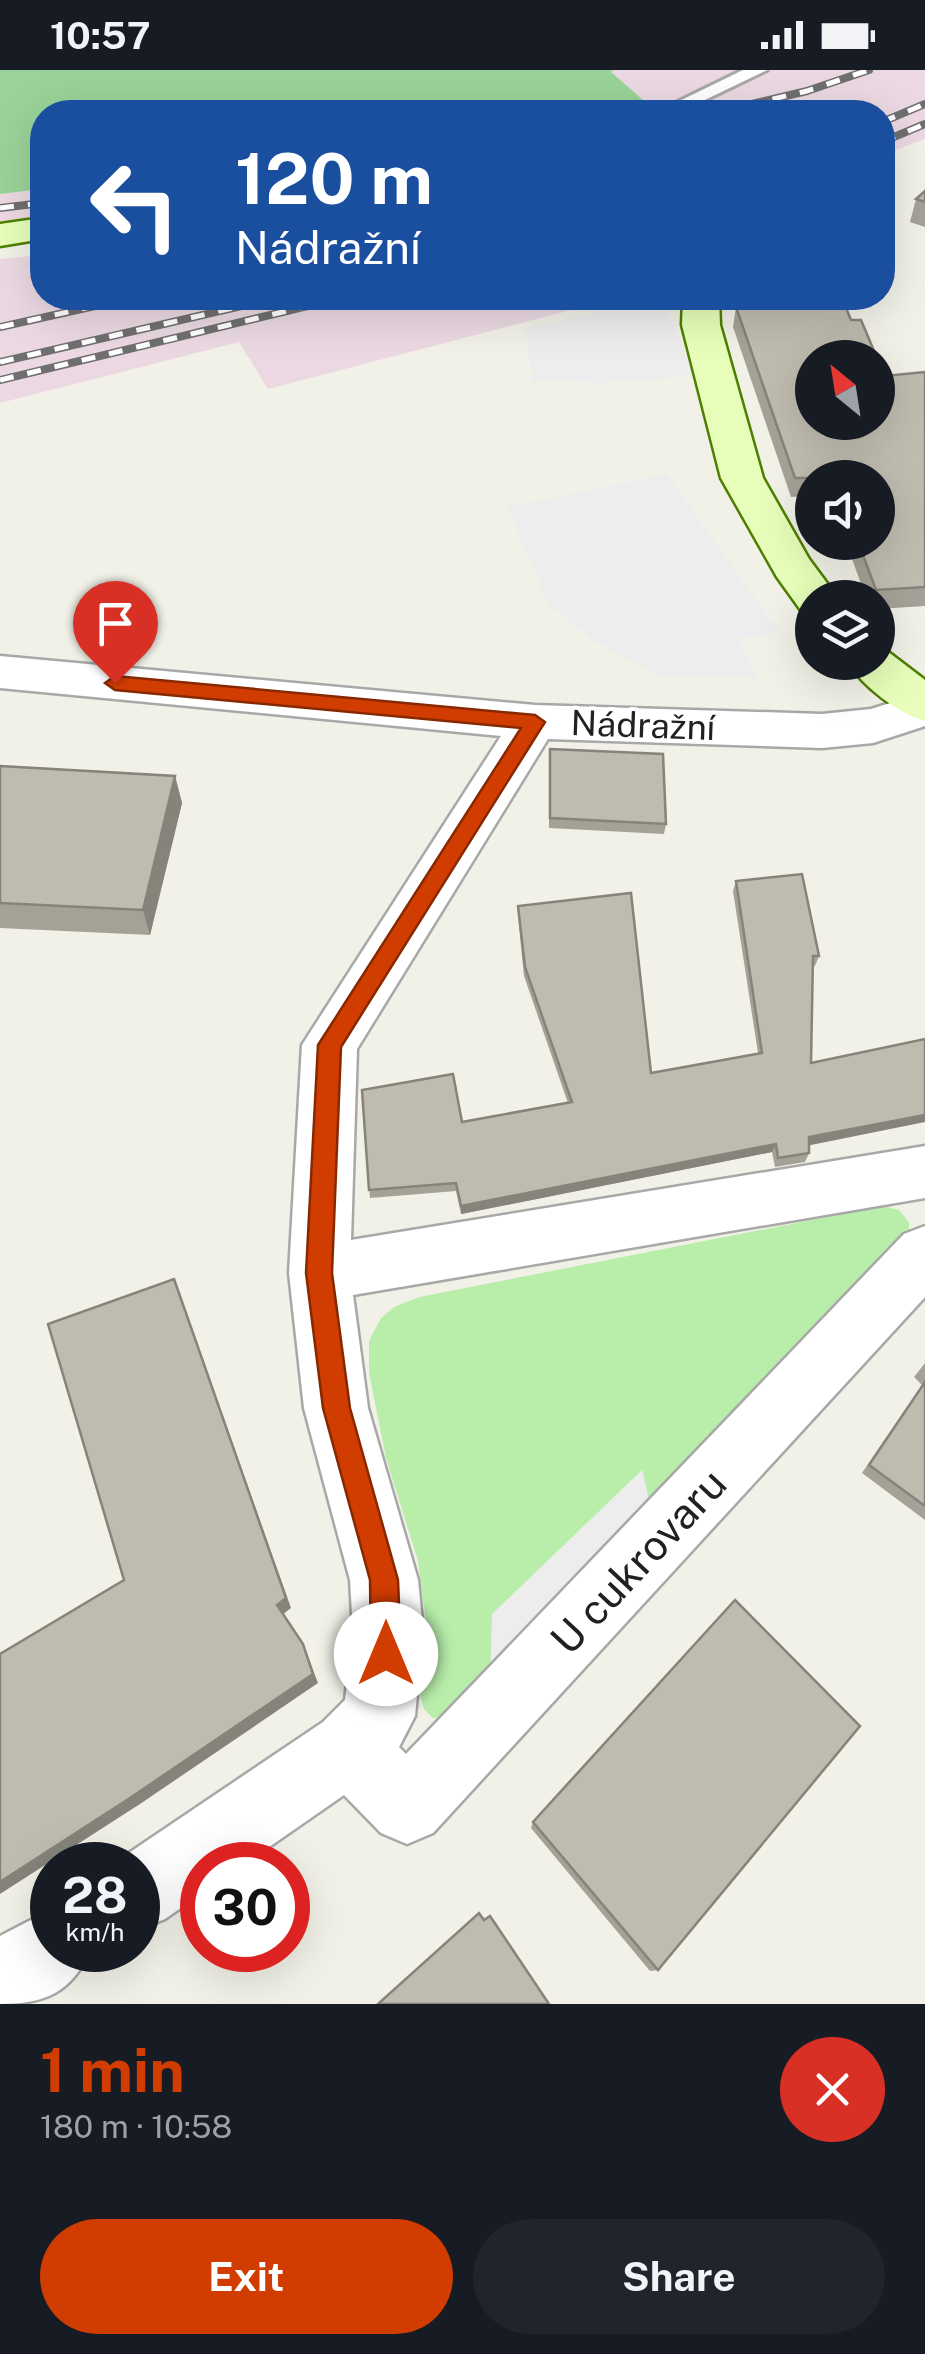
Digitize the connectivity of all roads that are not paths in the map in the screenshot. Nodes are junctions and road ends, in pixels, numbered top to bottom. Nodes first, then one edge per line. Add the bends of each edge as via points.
1 (758, 70) edge
2 (692, 100) edge
3 (30, 231) edge
4 (0, 235) edge
5 (702, 310) edge
6 (802, 580) edge
7 (0, 672) edge
8 (893, 680) edge
9 (925, 707) edge
10 (535, 722) junction
11 (925, 1172) edge
12 (925, 1254) edge
13 (319, 1273) junction
14 (349, 1748) junction
15 (160, 1877) edge
16 (30, 1962) edge
17 (0, 1981) edge

1 - 2 lane
3 - 4 street
5 - 6 street via 742,478
7 - 10 street, Nádražní
8 - 9 street, Nádražní
9 - 10 street, Nádražní via 873,726 822,732
10 - 13 street via 330,1045
11 - 13 street
12 - 14 street, U cukrovaru via 407,1807
13 - 14 street via 336,1408 384,1580 388,1630 379,1716
14 - 15 street
16 - 17 street

